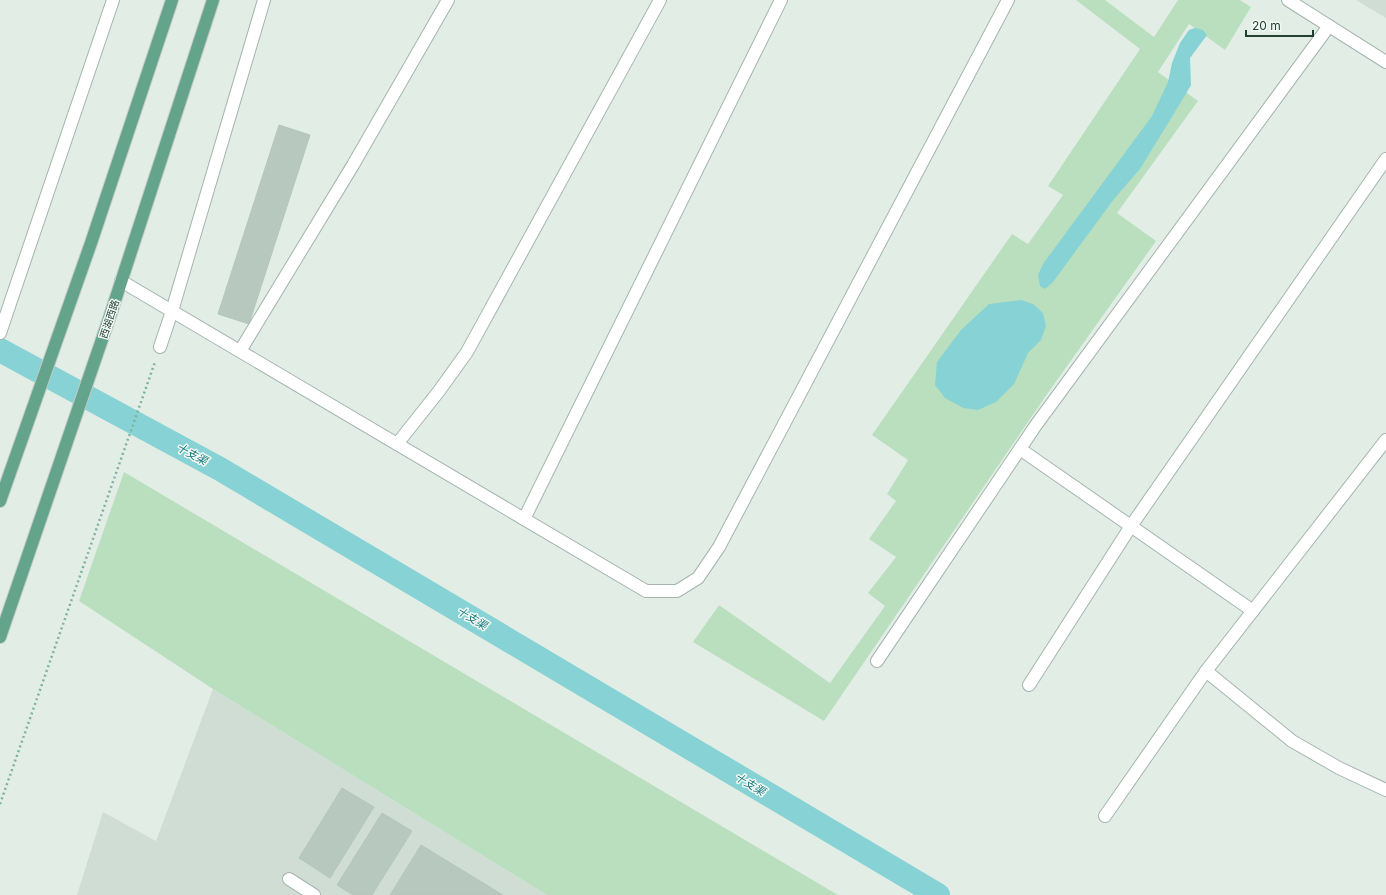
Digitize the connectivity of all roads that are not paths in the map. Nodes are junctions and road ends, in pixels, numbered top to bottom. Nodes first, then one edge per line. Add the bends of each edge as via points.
1 (113, 0) edge
2 (172, 0) edge
3 (213, 0) edge
4 (264, 0) edge
5 (448, 0) edge
6 (660, 0) edge
7 (781, 0) edge
8 (1008, 0) edge
9 (1288, 0) edge
10 (1329, 26) junction
11 (1386, 62) edge
12 (1386, 159) edge
13 (121, 281) junction
14 (172, 311) junction
15 (0, 333) edge
16 (160, 347) road end
17 (240, 351) junction
18 (1386, 440) edge
19 (397, 444) junction
20 (1020, 449) junction
21 (0, 501) edge
22 (524, 519) junction
23 (1131, 526) junction
24 (1253, 611) junction
25 (0, 637) edge
26 (877, 661) dead end
27 (1206, 671) junction
28 (1029, 685) dead end
29 (1386, 790) edge
30 (1105, 816) dead end
31 (289, 879) dead end
32 (314, 895) edge

1 - 15 street
2 - 21 main road via 91,243
3 - 13 main road, 西湖西路
4 - 14 street
5 - 17 street
6 - 19 street via 467,352
7 - 22 street
8 - 22 street via 719,547 698,578 677,591 646,591
9 - 10 street
10 - 11 street
10 - 20 street
12 - 23 street
13 - 14 street
13 - 25 main road, 西湖西路
14 - 16 street
14 - 17 street
17 - 19 street
18 - 24 street
19 - 22 street
20 - 23 street
20 - 26 street
23 - 24 street
23 - 28 street
24 - 27 street
27 - 29 street via 1292,742
27 - 30 street
31 - 32 street

